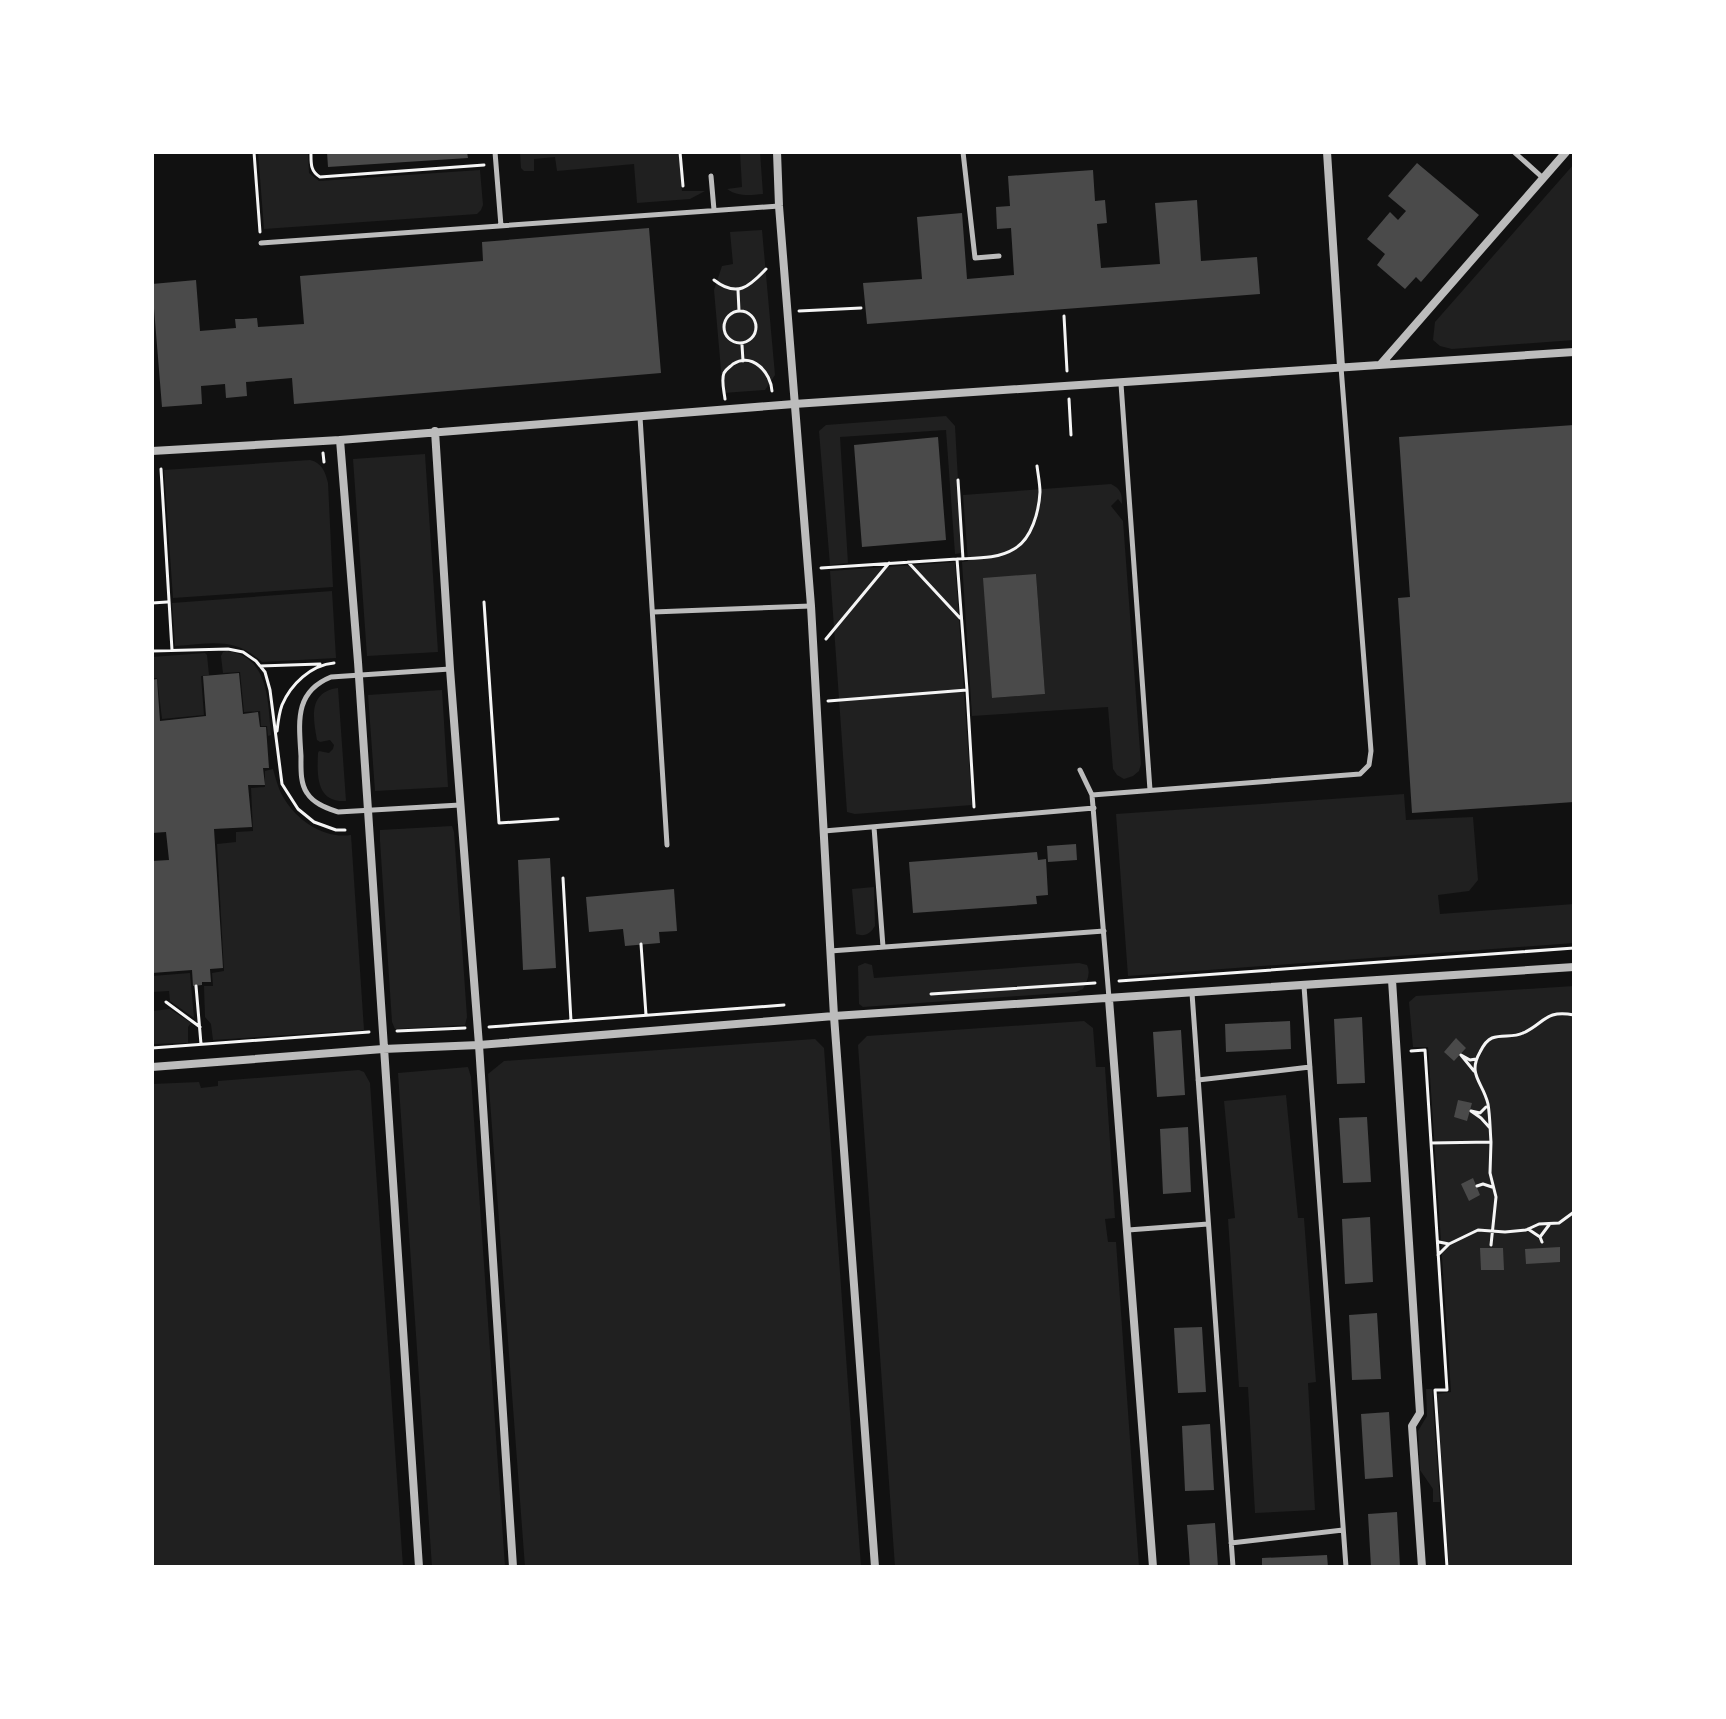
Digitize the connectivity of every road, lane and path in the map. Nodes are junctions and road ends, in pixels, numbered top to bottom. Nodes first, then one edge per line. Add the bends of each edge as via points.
1 (254, 152) edge
2 (311, 152) edge
3 (495, 152) edge
4 (680, 152) edge
5 (777, 152) edge
6 (963, 152) edge
7 (1327, 152) edge
8 (1514, 152) edge
9 (1566, 152) edge
10 (496, 164) junction
11 (711, 176) dead end
12 (1543, 178) junction
13 (683, 186) dead end
14 (779, 206) junction
15 (714, 210) junction
16 (501, 226) junction
17 (261, 243) joint
18 (999, 256) dead end
19 (766, 269) dead end
20 (714, 280) dead end
21 (738, 289) junction
22 (861, 308) dead end
23 (739, 311) junction
24 (787, 312) junction
25 (742, 343) junction
26 (1574, 352) edge
27 (743, 361) junction
28 (1381, 364) junction
29 (1341, 367) junction
30 (1121, 384) junction
31 (794, 404) junction
32 (773, 406) junction
33 (726, 410) junction
34 (640, 417) junction
35 (435, 431) junction
36 (340, 440) junction
37 (152, 451) edge
38 (1037, 466) dead end
39 (161, 469) dead end
40 (958, 480) dead end
41 (957, 559) junction
42 (963, 559) junction
43 (908, 562) junction
44 (889, 563) junction
45 (808, 569) junction
46 (167, 602) junction
47 (484, 602) dead end
48 (152, 603) edge
49 (811, 606) junction
50 (653, 612) junction
51 (962, 619) junction
52 (172, 650) junction
53 (152, 651) edge
54 (814, 655) junction
55 (324, 663) dead end
56 (260, 666) junction
57 (450, 669) junction
58 (358, 677) junction
59 (967, 690) junction
60 (816, 701) junction
61 (1080, 770) dead end
62 (1150, 790) junction
63 (1092, 795) junction
64 (460, 805) junction
65 (1094, 808) junction
66 (367, 811) junction
67 (975, 818) junction
68 (558, 819) dead end
69 (874, 827) junction
70 (345, 830) dead end
71 (824, 831) junction
72 (667, 845) dead end
73 (563, 878) dead end
74 (1104, 931) junction
75 (641, 944) dead end
76 (883, 947) junction
77 (1574, 948) edge
78 (830, 951) junction
79 (1574, 967) edge
80 (1392, 980) junction
81 (1108, 982) junction
82 (196, 986) dead end
83 (1304, 986) junction
84 (1192, 993) junction
85 (925, 995) dead end
86 (1109, 999) junction
87 (166, 1002) dead end
88 (787, 1005) dead end
89 (646, 1015) junction
90 (1574, 1015) edge
91 (834, 1016) junction
92 (571, 1021) junction
93 (200, 1027) junction
94 (478, 1028) junction
95 (382, 1031) junction
96 (201, 1044) junction
97 (479, 1045) junction
98 (152, 1048) edge
99 (383, 1049) junction
100 (1411, 1051) dead end
101 (1477, 1059) junction
102 (152, 1067) edge
103 (1310, 1067) junction
104 (1474, 1071) junction
105 (1198, 1080) junction
106 (1488, 1105) junction
107 (1490, 1128) junction
108 (1491, 1142) junction
109 (1431, 1143) junction
110 (1490, 1173) junction
111 (1483, 1184) junction
112 (1477, 1186) dead end
113 (1494, 1189) junction
114 (1574, 1212) edge
115 (1208, 1224) junction
116 (1549, 1225) junction
117 (1528, 1229) junction
118 (1127, 1230) junction
119 (1492, 1231) junction
120 (1437, 1241) junction
121 (1449, 1244) junction
122 (1491, 1245) dead end
123 (1438, 1255) junction
124 (1343, 1530) junction
125 (1231, 1543) junction
126 (419, 1567) edge
127 (513, 1567) edge
128 (875, 1567) edge
129 (1153, 1567) edge
130 (1233, 1567) edge
131 (1346, 1567) edge
132 (1422, 1567) edge
133 (1447, 1567) edge

1 - 17 path
2 - 10 path via 314,173 320,177
3 - 10 lane
4 - 13 path
5 - 14 street
6 - 18 lane via 975,258
7 - 29 street
8 - 12 lane
9 - 12 street
10 - 16 lane
11 - 15 lane
12 - 28 street
14 - 15 lane
14 - 24 street
15 - 16 lane
16 - 17 lane
19 - 21 path
20 - 21 path
21 - 23 path
22 - 24 path
23 - 25 path via 752,315 756,325 751,339
23 - 25 path via 727,317 724,328 728,338
24 - 31 street
25 - 27 path
26 - 28 street
27 - 32 path via 763,368 771,381
27 - 33 path via 723,376
28 - 29 street
29 - 30 street
29 - 62 lane via 1369,765 1360,774
30 - 31 street
30 - 62 lane
31 - 32 street
31 - 45 street
32 - 33 street
33 - 34 street
34 - 35 street
34 - 50 lane
35 - 36 street
35 - 57 street
36 - 37 street
36 - 58 street
38 - 42 path via 1040,491 1027,539 1001,555
39 - 46 path
40 - 42 path
41 - 42 path
41 - 43 path
41 - 51 path
43 - 44 path
43 - 51 path
44 - 45 path
44 - 54 path
45 - 49 street
46 - 48 path
46 - 52 path
47 - 68 path via 499,823
49 - 50 lane
49 - 54 street
50 - 72 lane
51 - 59 path
52 - 53 path
52 - 56 path via 228,649 243,652
54 - 60 street
55 - 56 path
56 - 70 path via 270,690 282,784 314,822
57 - 58 lane
57 - 64 street
58 - 66 street
58 - 66 lane via 331,677 307,695 299,723 302,781 321,806 338,812
59 - 60 path
59 - 67 path
60 - 71 street
61 - 63 lane
62 - 63 lane
63 - 65 lane
64 - 66 lane
64 - 94 street
65 - 67 lane
65 - 74 lane
66 - 95 street
67 - 69 lane
69 - 71 lane
69 - 76 lane
71 - 78 street
73 - 92 path
74 - 76 lane
74 - 81 lane
75 - 89 path
76 - 78 lane
77 - 81 path
78 - 91 street
79 - 80 street
80 - 83 street
80 - 132 street via 1420,1413 1412,1426
81 - 85 path
81 - 86 lane
82 - 93 path
83 - 84 street
83 - 103 lane
84 - 86 street
84 - 105 lane
86 - 91 street
86 - 118 street
87 - 93 path
88 - 89 path
89 - 92 path
90 - 101 path via 1545,1018 1523,1034 1489,1039
91 - 97 street
91 - 128 street
92 - 94 path
93 - 96 path
94 - 95 path
94 - 97 street
95 - 96 path
95 - 99 street
96 - 98 path
97 - 99 street
97 - 127 street
99 - 102 street
99 - 126 street
100 - 109 path via 1425,1050
101 - 104 path
101 - 104 path via 1461,1055
103 - 105 lane
103 - 124 lane
104 - 106 path
105 - 115 lane
106 - 107 path
106 - 107 path via 1480,1113 1471,1111
107 - 108 path
108 - 109 path
108 - 110 path
109 - 120 path
110 - 111 path
110 - 113 path
111 - 112 path
111 - 113 path
113 - 119 path
114 - 116 path
115 - 118 lane
115 - 125 lane
116 - 117 path
116 - 117 path via 1541,1240
117 - 119 path
118 - 129 street
119 - 121 path via 1478,1230
119 - 122 path
120 - 121 path
120 - 123 path
121 - 123 path
123 - 133 path via 1447,1390 1435,1390
124 - 125 lane
124 - 131 lane
125 - 130 lane

